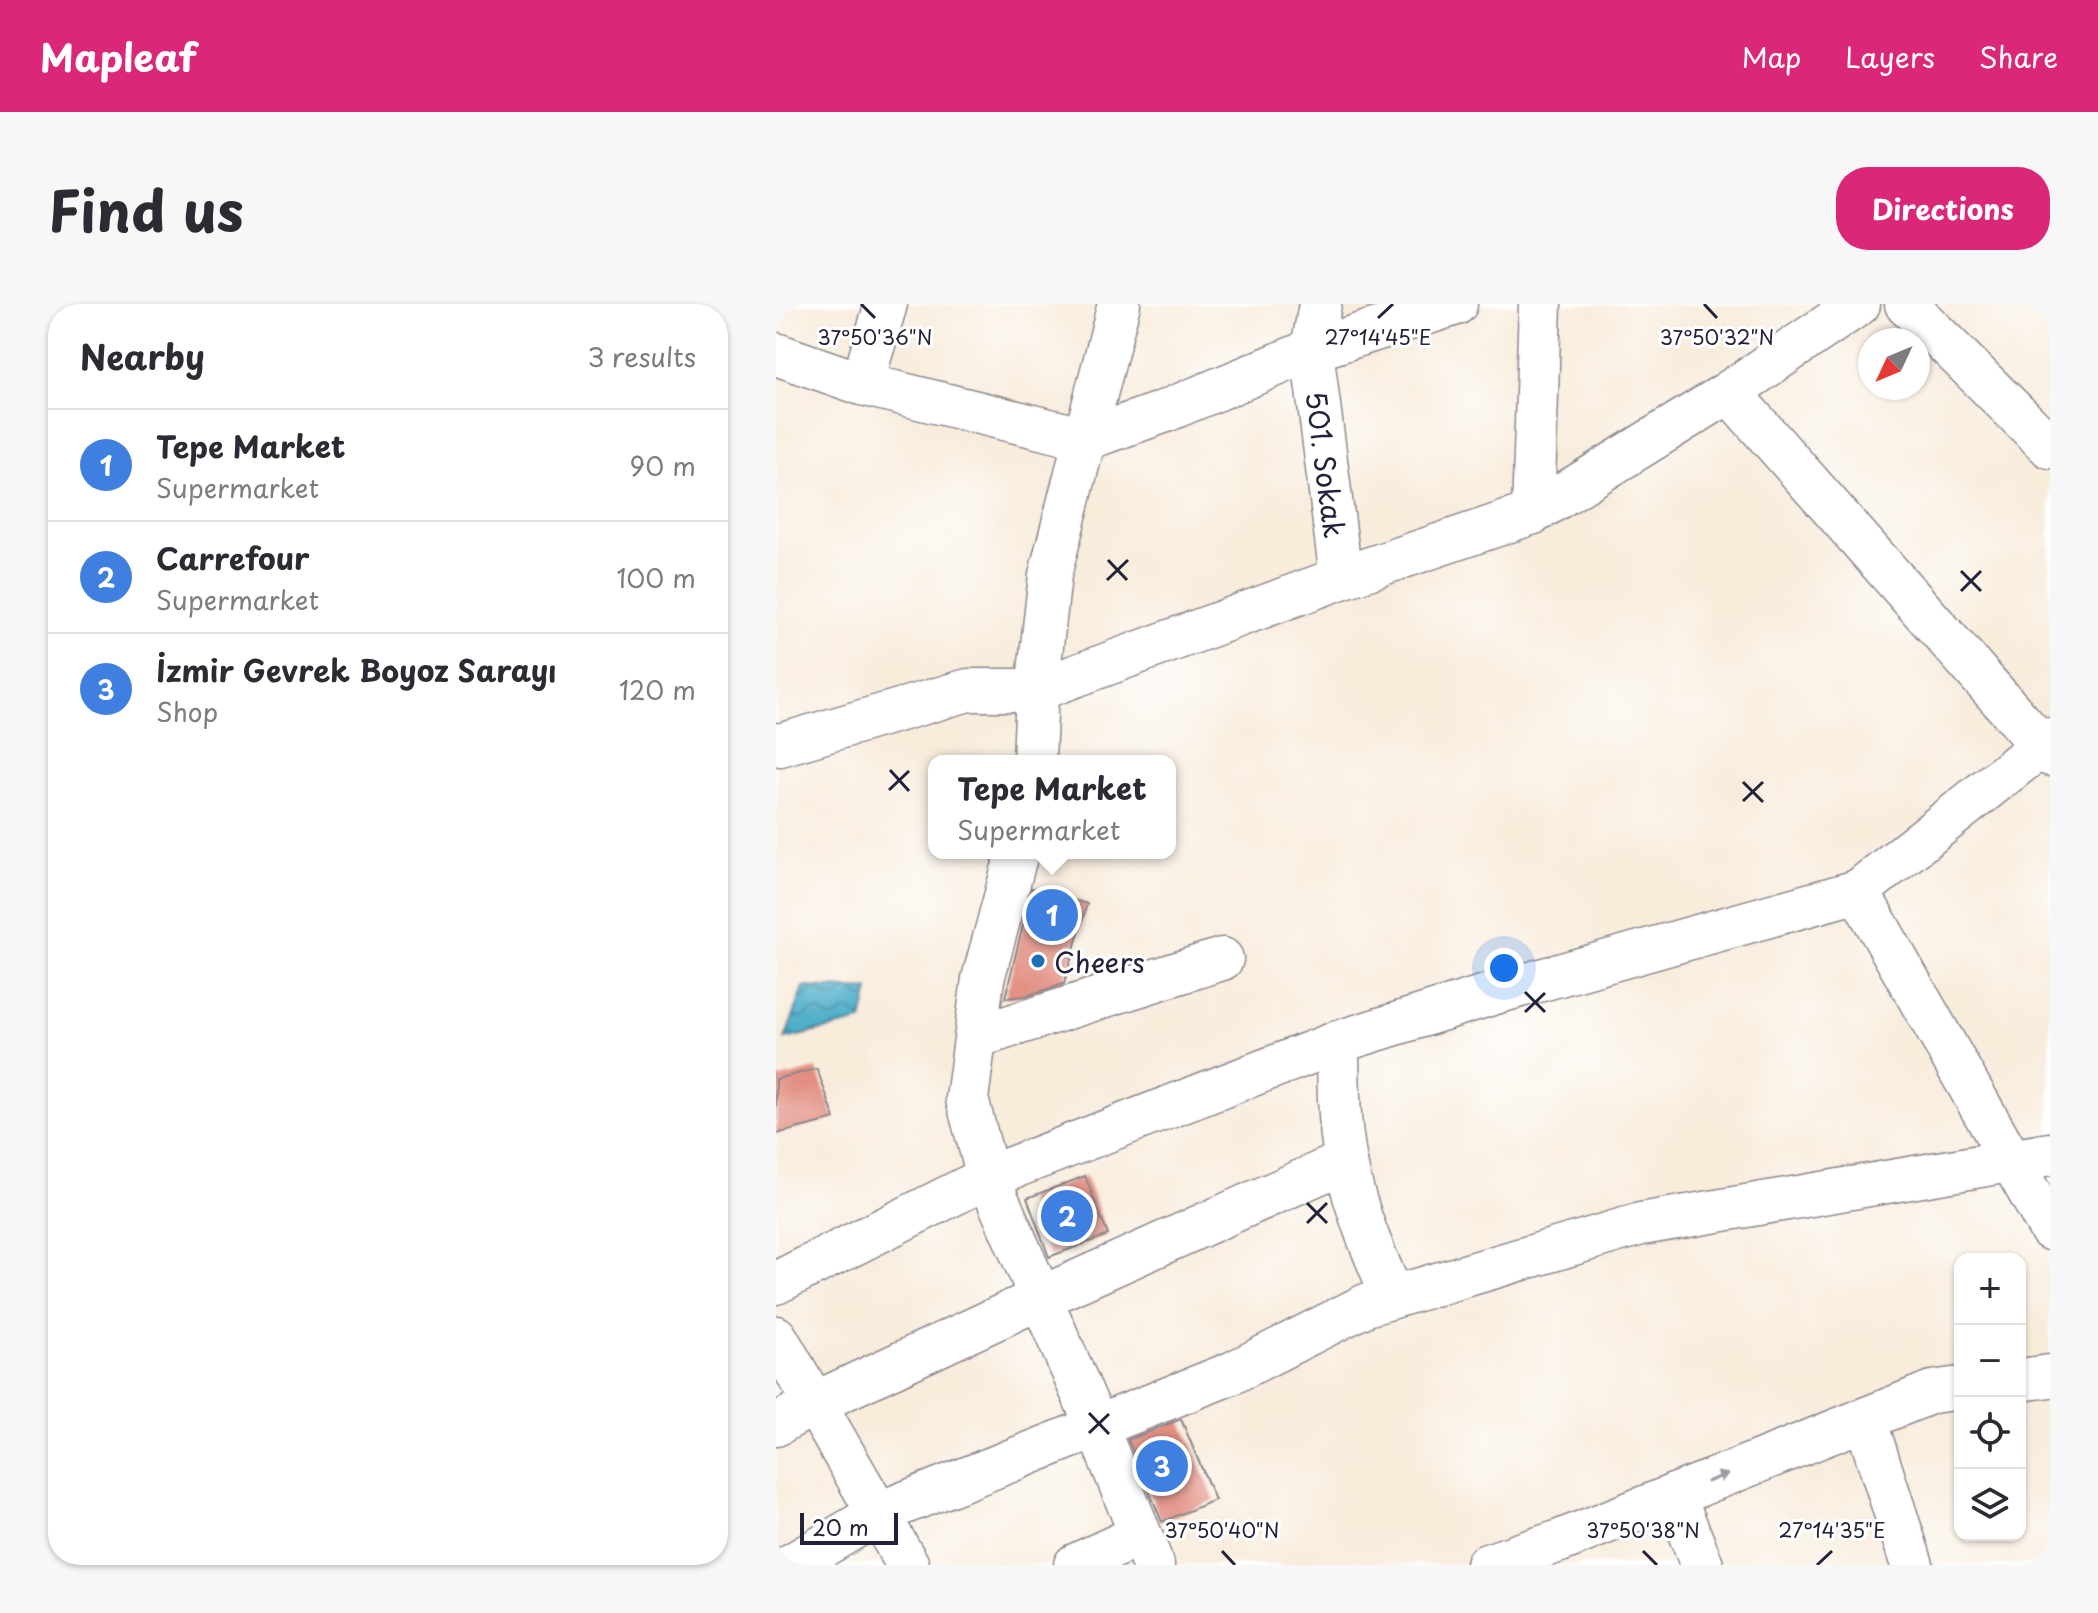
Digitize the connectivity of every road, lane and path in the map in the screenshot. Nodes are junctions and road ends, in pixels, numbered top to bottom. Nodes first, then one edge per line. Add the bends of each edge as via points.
1 (886, 304) edge
2 (1119, 304) edge
3 (1320, 304) edge
4 (1456, 304) edge
5 (1540, 304) edge
6 (1859, 304) edge
7 (1906, 304) edge
8 (1312, 350) junction
9 (776, 354) edge
10 (862, 384) junction
11 (1729, 392) junction
12 (1086, 439) junction
13 (2050, 447) edge
14 (1533, 513) junction
15 (1341, 578) junction
16 (1037, 690) junction
17 (776, 744) edge
18 (2048, 746) edge
19 (1034, 755) edge
20 (1015, 859) edge
21 (1858, 891) junction
22 (1222, 959) dead end
23 (976, 1037) junction
24 (1338, 1042) junction
25 (2031, 1157) edge
26 (1346, 1161) junction
27 (988, 1177) junction
28 (2050, 1229) edge
29 (776, 1283) edge
30 (1393, 1297) junction
31 (1040, 1298) junction
32 (776, 1337) edge
33 (2050, 1376) edge
34 (2026, 1379) edge
35 (1954, 1389) edge
36 (815, 1403) junction
37 (1865, 1419) junction
38 (776, 1425) edge
39 (1096, 1425) junction
40 (1674, 1495) junction
41 (879, 1513) junction
42 (1147, 1550) edge
43 (791, 1565) edge
44 (908, 1565) edge
45 (1075, 1565) edge
46 (1490, 1565) edge
47 (1702, 1565) edge
48 (1912, 1565) edge

1 - 10 street
2 - 12 street
3 - 8 street, 501. Sokak
4 - 8 street
5 - 14 street
6 - 11 street
7 - 13 street
8 - 12 street
8 - 15 street, 501. Sokak
9 - 10 street
10 - 12 street
11 - 14 street
11 - 18 street
12 - 16 street via 1050,575
14 - 15 street
15 - 16 street
16 - 17 street via 968,690
16 - 19 street
18 - 21 street
20 - 23 street via 983,979
21 - 24 street
21 - 25 street
22 - 23 street
23 - 27 street via 967,1099
24 - 26 street
24 - 27 street
25 - 28 street
25 - 30 street via 1641,1224
26 - 30 street via 1371,1248
26 - 31 street
27 - 29 street
27 - 31 street
30 - 39 street via 1366,1305 1232,1373
31 - 36 street
31 - 39 street
32 - 36 street
33 - 34 street
35 - 37 street via 1932,1392
36 - 38 street
36 - 41 street
40 -> 37 street
37 - 48 street
39 - 41 street
39 - 42 street
40 - 46 street
40 - 47 street
41 - 43 street
41 - 44 street
42 - 45 street

